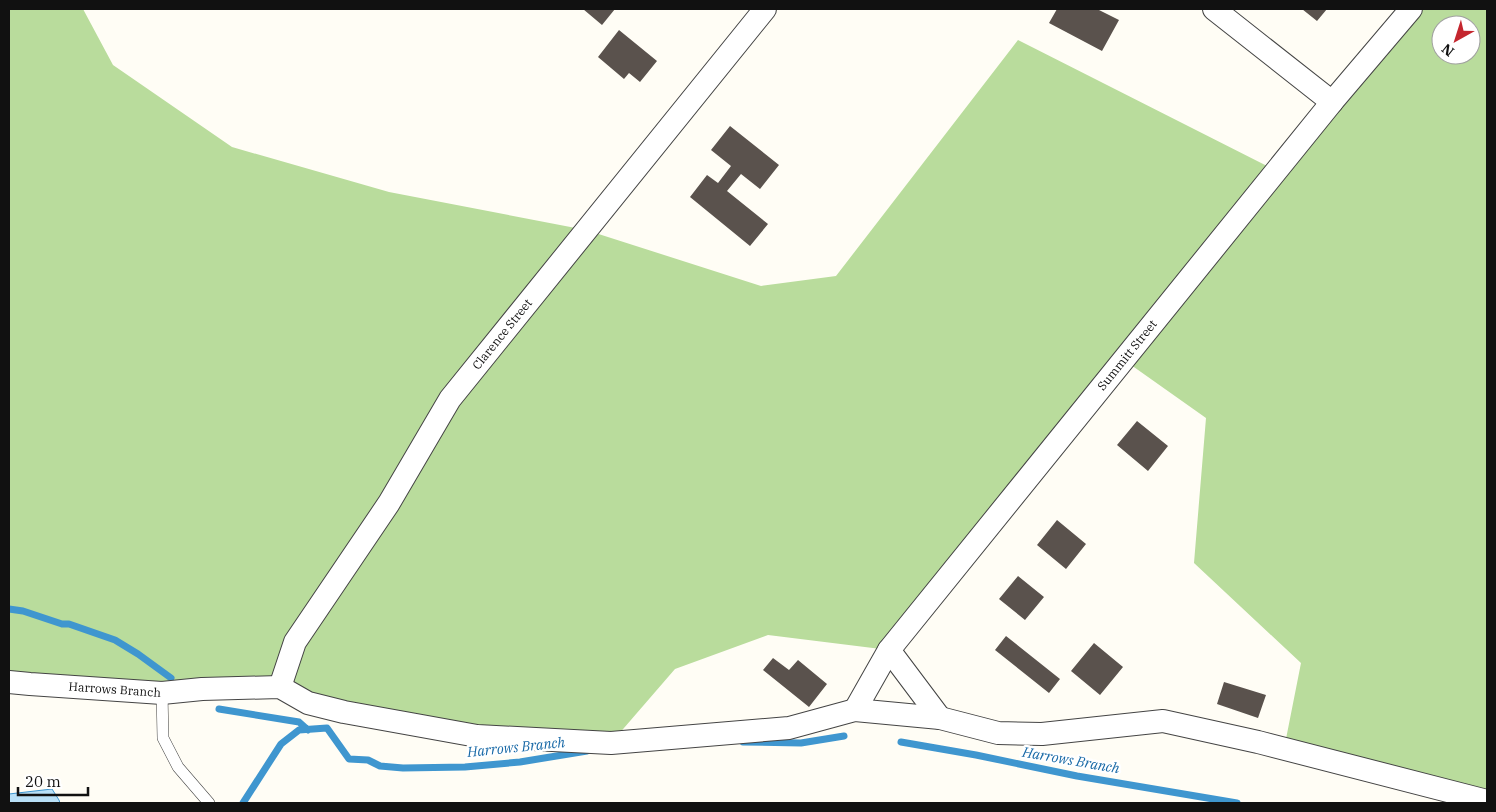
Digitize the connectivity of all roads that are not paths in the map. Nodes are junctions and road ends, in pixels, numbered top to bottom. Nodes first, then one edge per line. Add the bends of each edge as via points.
1 (765, 9) edge
2 (1214, 9) edge
3 (1411, 9) edge
4 (1332, 102) junction
5 (890, 650) junction
6 (9, 682) edge
7 (280, 687) junction
8 (162, 693) junction
9 (855, 710) junction
10 (940, 718) junction
11 (1487, 801) edge
12 (209, 803) edge

1 - 7 street, Clarence Street via 450,399 389,502 295,642
2 - 4 street
3 - 4 street, Summitt Street
4 - 5 street, Summitt Street
5 - 9 street, Summitt Street
5 - 10 street
6 - 8 street, Harrows Branch
7 - 8 street, Harrows Branch via 202,688
7 - 9 street via 308,703 344,712 476,736 611,743 789,728
8 - 12 lane via 163,738 178,768
9 - 10 street
10 - 11 street via 998,733 1033,734 1162,722 1258,742

